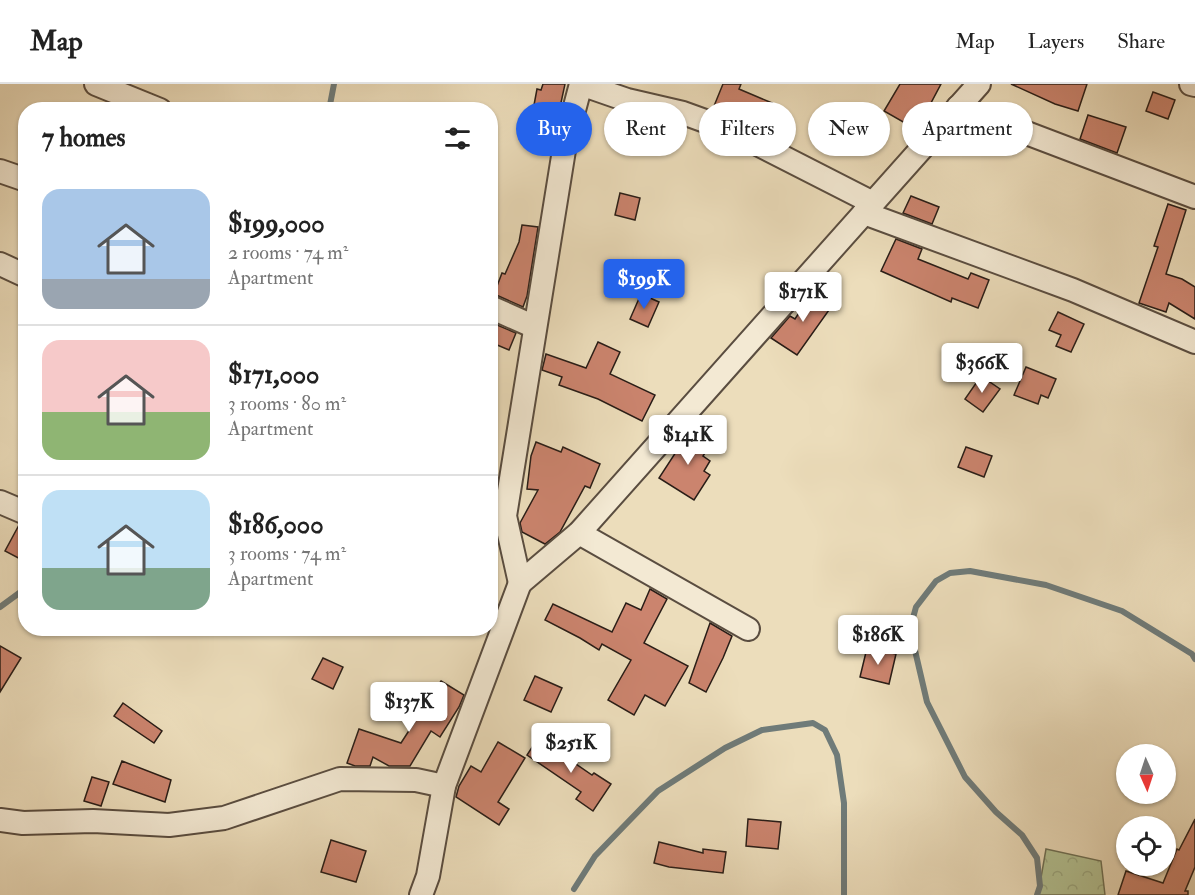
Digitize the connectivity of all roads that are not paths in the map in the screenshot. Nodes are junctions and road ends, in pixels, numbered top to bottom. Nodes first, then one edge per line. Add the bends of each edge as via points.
1 (96, 84) edge
2 (581, 84) edge
3 (979, 84) edge
4 (140, 102) edge
5 (963, 102) edge
6 (1033, 136) edge
7 (915, 156) edge
8 (0, 171) edge
9 (18, 177) edge
10 (1195, 197) edge
11 (868, 208) junction
12 (0, 264) edge
13 (18, 272) edge
14 (498, 311) edge
15 (535, 327) junction
16 (1195, 342) edge
17 (0, 502) edge
18 (18, 510) edge
19 (579, 533) junction
20 (520, 583) junction
21 (748, 629) dead end
22 (444, 786) junction
23 (0, 820) edge
24 (421, 895) edge

1 - 4 street
2 - 11 street via 730,130
2 - 15 street via 565,144
3 - 5 street
6 - 10 street
7 - 11 street
8 - 9 street
11 - 16 street
11 - 19 street
12 - 13 street
14 - 15 street
15 - 20 street via 505,516
17 - 18 street
19 - 20 street
19 - 21 street
20 - 22 street
22 - 23 street via 416,780 340,779 224,818 169,825
22 - 24 street

